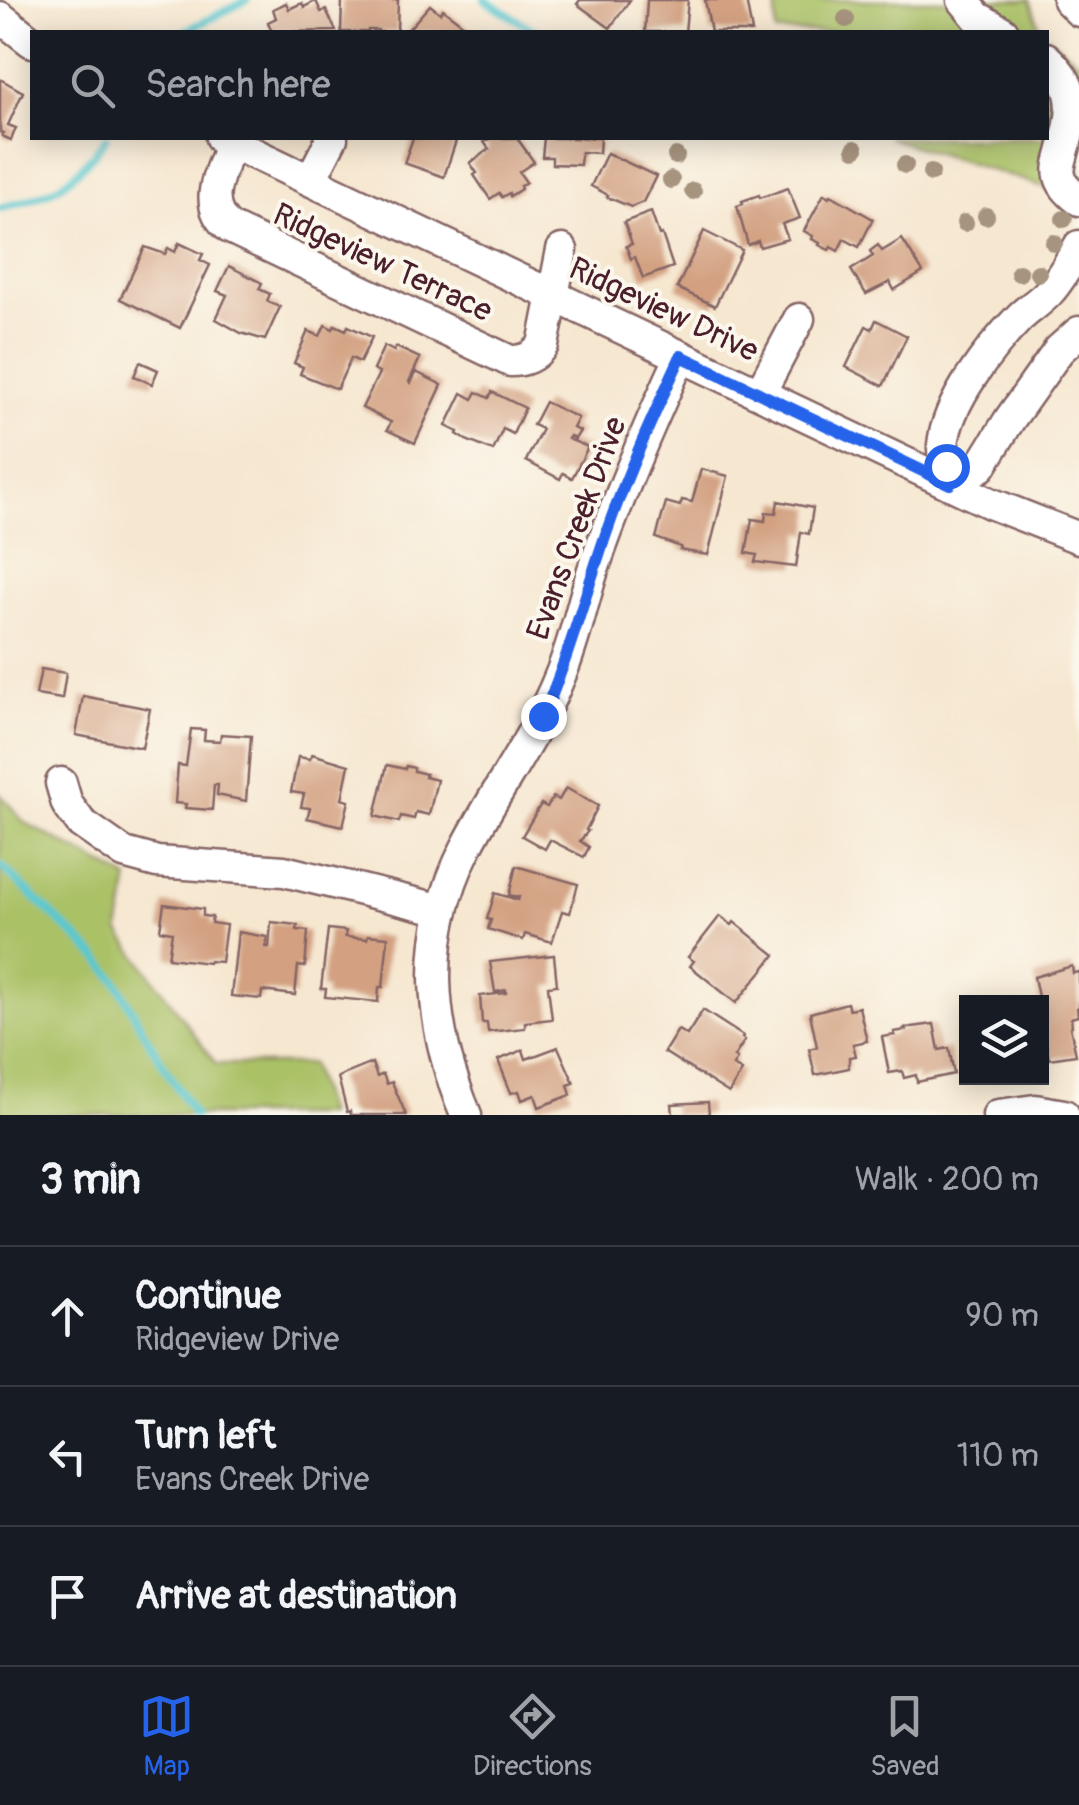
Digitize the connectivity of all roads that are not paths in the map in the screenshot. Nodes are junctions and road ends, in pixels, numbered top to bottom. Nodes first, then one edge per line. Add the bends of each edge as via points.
1 (1068, 0) edge
2 (1079, 12) edge
3 (0, 17) edge
4 (966, 21) edge
5 (996, 30) edge
6 (30, 40) edge
7 (1049, 60) edge
8 (226, 140) edge
9 (331, 140) edge
10 (311, 179) junction
11 (1079, 200) edge
12 (1079, 246) edge
13 (562, 250) dead end
14 (553, 294) junction
15 (1019, 318) junction
16 (799, 319) dead end
17 (1069, 341) edge
18 (681, 356) junction
19 (760, 393) junction
20 (950, 484) junction
21 (1079, 538) edge
22 (62, 783) dead end
23 (443, 910) junction
24 (466, 1115) edge
25 (998, 1115) edge
26 (1064, 1115) edge

1 - 2 street
3 - 6 street
4 - 5 street
7 - 11 street via 1071,77 1077,92 1059,169
8 - 10 street, Ridgeview Drive
8 - 14 street, Ridgeview Terrace via 214,195 220,220 492,353 510,361 535,355
9 - 10 street
10 - 14 street, Ridgeview Drive
12 - 15 street via 1050,292
13 - 14 street
14 - 18 street, Ridgeview Drive
15 - 17 street
15 - 20 street via 978,368 947,428 943,447
16 - 19 street
17 - 20 street via 981,466
18 - 19 street, Ridgeview Drive
18 - 23 street, Evans Creek Drive via 608,528 562,673 465,850
19 - 20 street, Ridgeview Drive
20 - 21 street, Ridgeview Drive
22 - 23 street via 81,823 124,853 157,862 284,871
23 - 24 street, Evans Creek Drive via 436,952 438,1022
25 - 26 street

